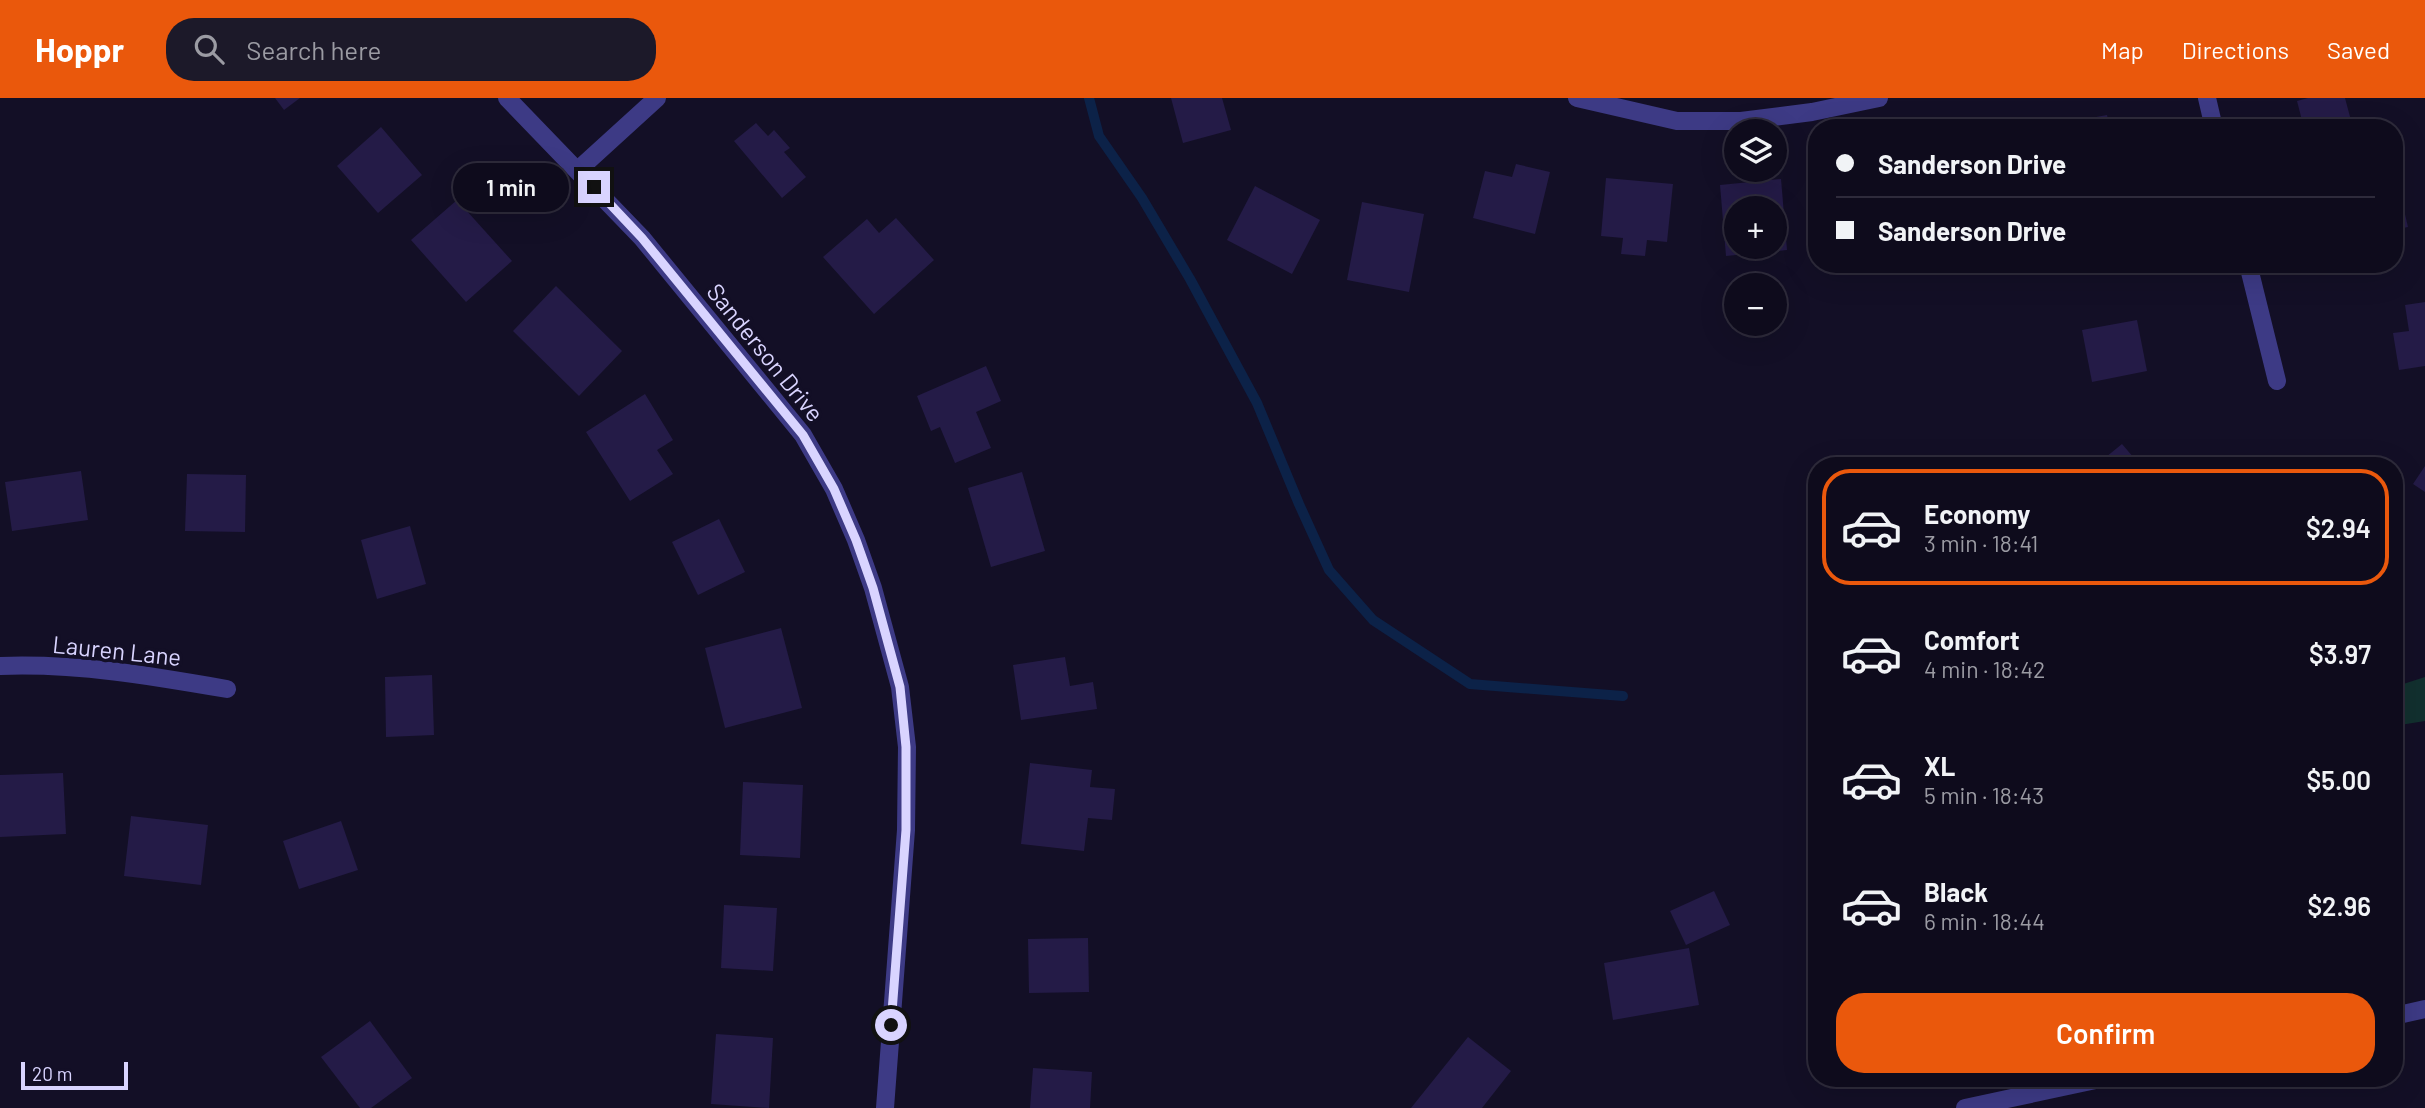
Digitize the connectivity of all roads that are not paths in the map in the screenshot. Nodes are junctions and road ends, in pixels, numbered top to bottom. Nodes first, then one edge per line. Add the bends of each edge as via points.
1 (507, 98) edge
2 (657, 98) edge
3 (1577, 98) edge
4 (1879, 98) edge
5 (2207, 98) edge
6 (2212, 119) edge
7 (578, 170) junction
8 (2250, 273) edge
9 (2277, 381) dead end
10 (0, 666) edge
11 (227, 689) dead end
12 (2425, 1009) edge
13 (2403, 1014) edge
14 (2063, 1087) edge
15 (885, 1108) edge
16 (1965, 1108) edge

1 - 7 street, Sanderson Drive
2 - 7 street
3 - 4 street via 1677,121 1728,121 1812,112
5 - 6 street
7 - 15 street, Sanderson Drive via 642,238 803,435 834,489 873,588 900,687 906,747 906,830
8 - 9 street
10 - 11 street, Lauren Lane via 124,671
12 - 13 street
14 - 16 street

